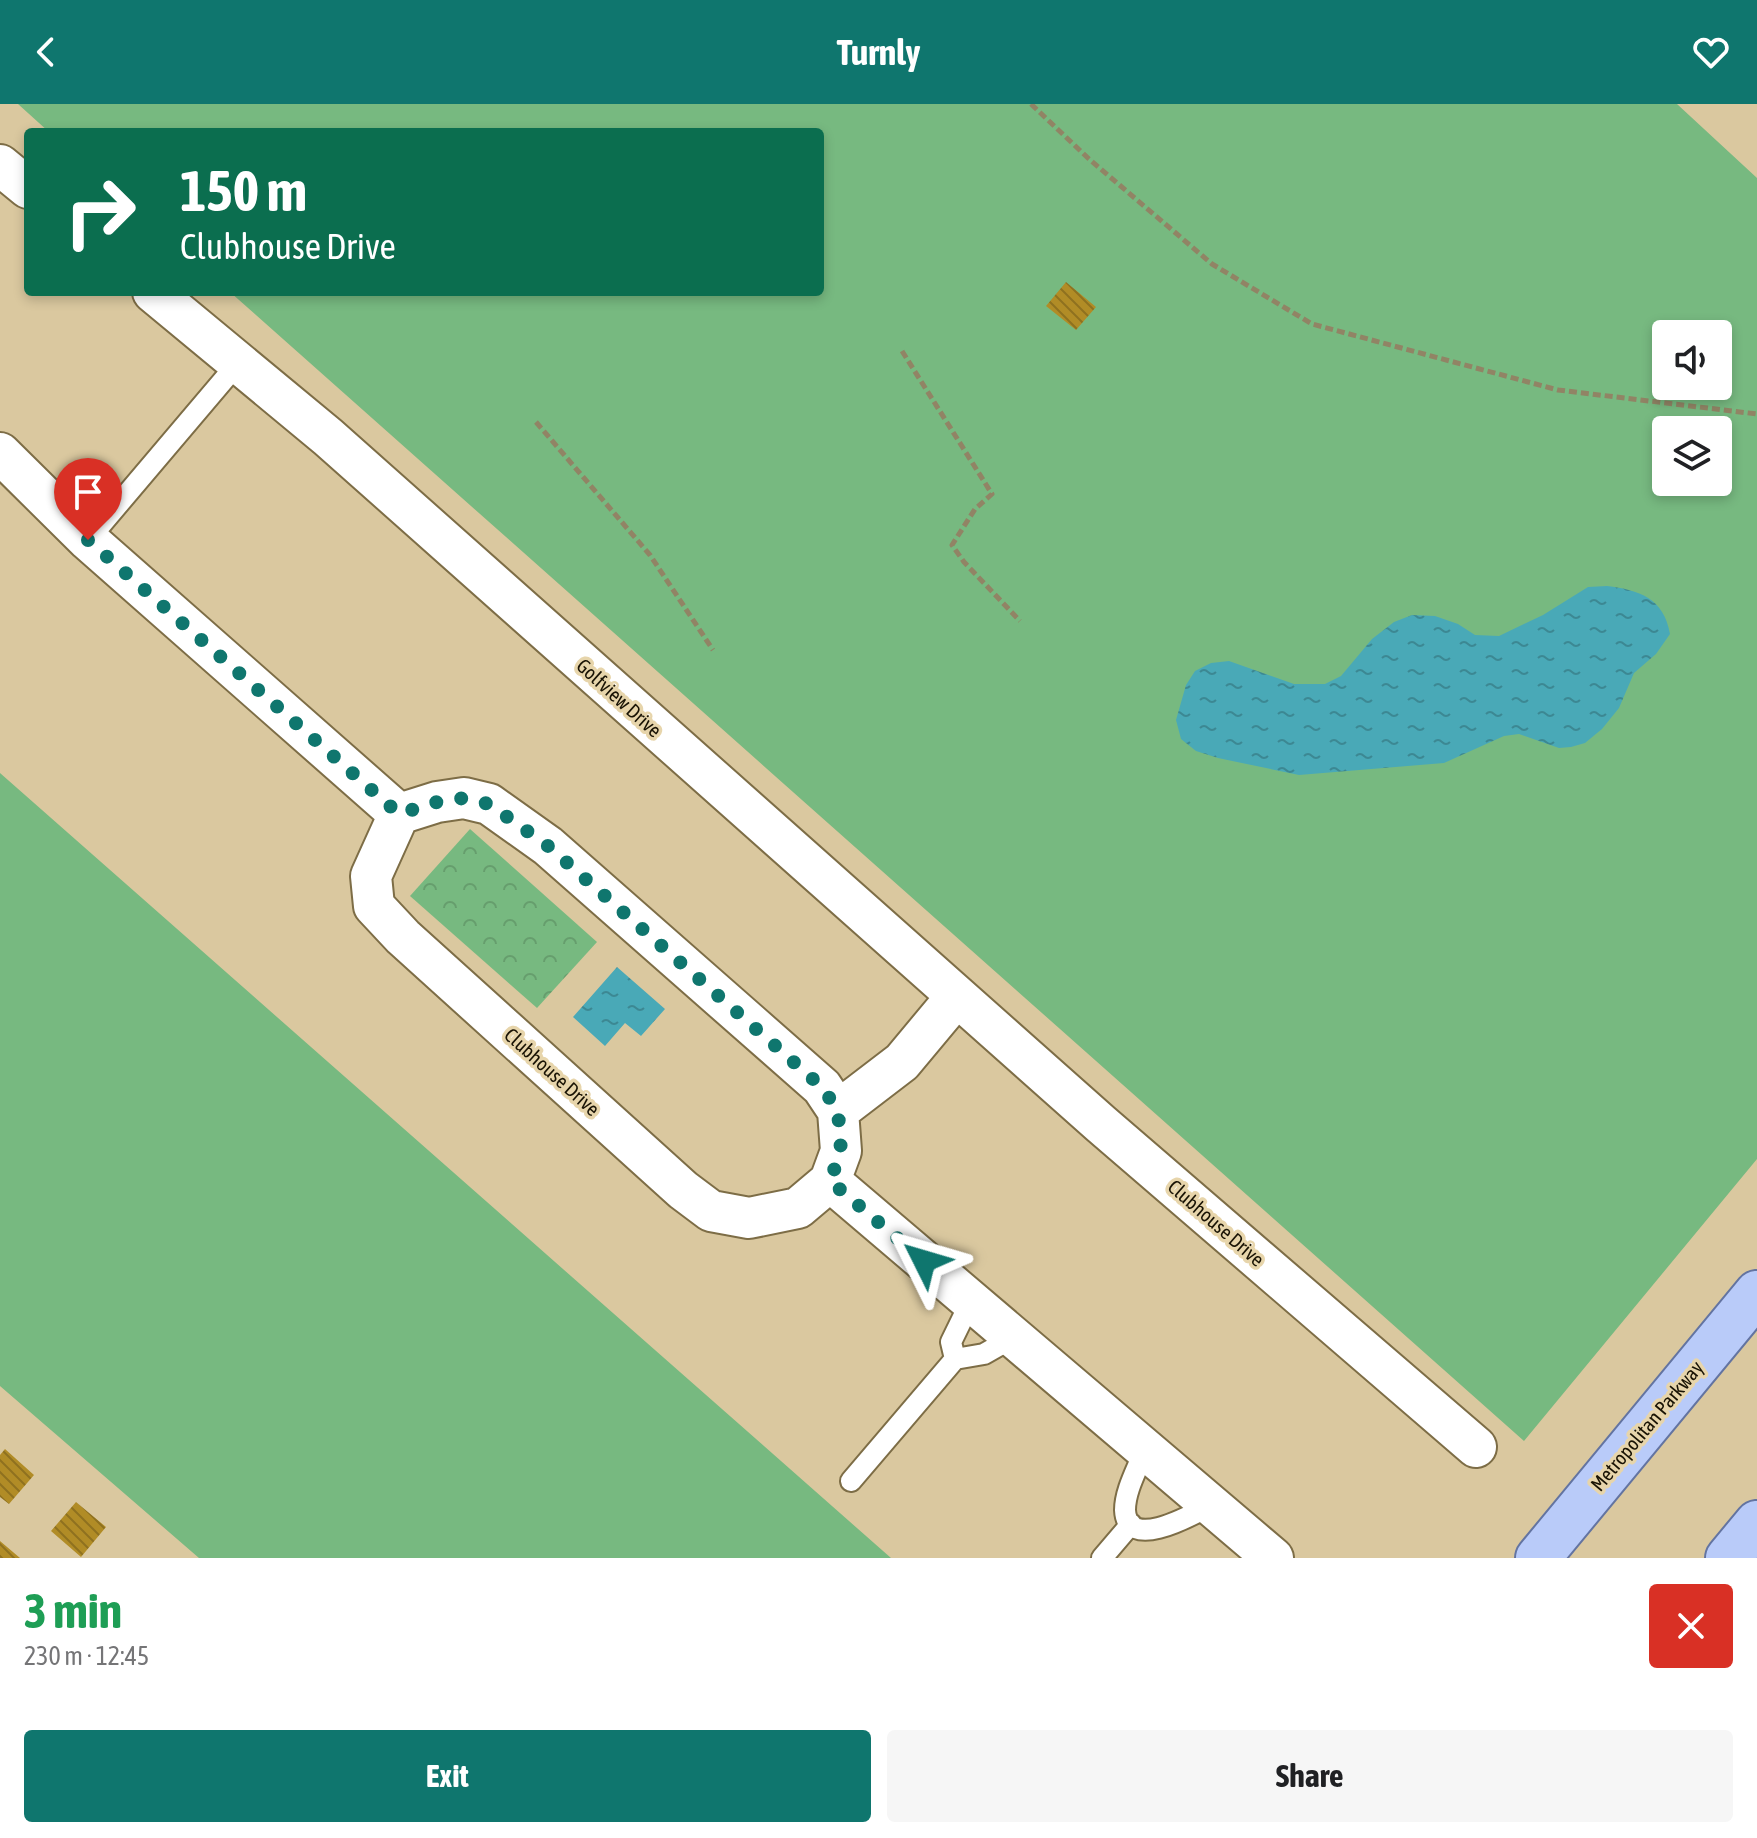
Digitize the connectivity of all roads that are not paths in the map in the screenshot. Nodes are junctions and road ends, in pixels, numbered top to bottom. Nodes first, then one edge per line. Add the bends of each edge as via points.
1 (0, 165) edge
2 (24, 185) edge
3 (158, 296) edge
4 (238, 363) junction
5 (0, 453) edge
6 (88, 540) junction
7 (399, 814) junction
8 (957, 996) junction
9 (838, 1111) junction
10 (830, 1181) junction
11 (1757, 1293) edge
12 (971, 1301) junction
13 (1014, 1337) junction
14 (955, 1359) junction
15 (1476, 1447) dead end
16 (1145, 1449) junction
17 (851, 1481) dead end
18 (1211, 1505) junction
19 (1757, 1523) edge
20 (1131, 1524) junction
21 (1102, 1558) edge
22 (1273, 1558) edge
23 (1538, 1558) edge
24 (1728, 1558) edge

1 - 2 street
3 - 4 street, Golfview Drive
4 - 6 lane
4 - 8 street, Golfview Drive
5 - 6 street
6 - 7 street
7 - 9 street via 464,798 489,804 548,846 822,1087
7 - 10 street, Clubhouse Drive via 371,876 374,906 683,1190 711,1211 749,1218 798,1208
8 - 9 street via 902,1062
8 - 15 street, Clubhouse Drive
9 - 10 street via 841,1151
10 - 12 street
11 - 23 main road, Metropolitan Parkway
12 - 13 street
12 - 14 lane via 951,1342
13 - 14 lane via 984,1354
13 - 16 street
14 - 17 lane
16 - 18 street
16 - 20 lane via 1126,1500
18 - 20 lane via 1157,1530
18 - 22 street
19 - 24 main road
20 - 21 lane

